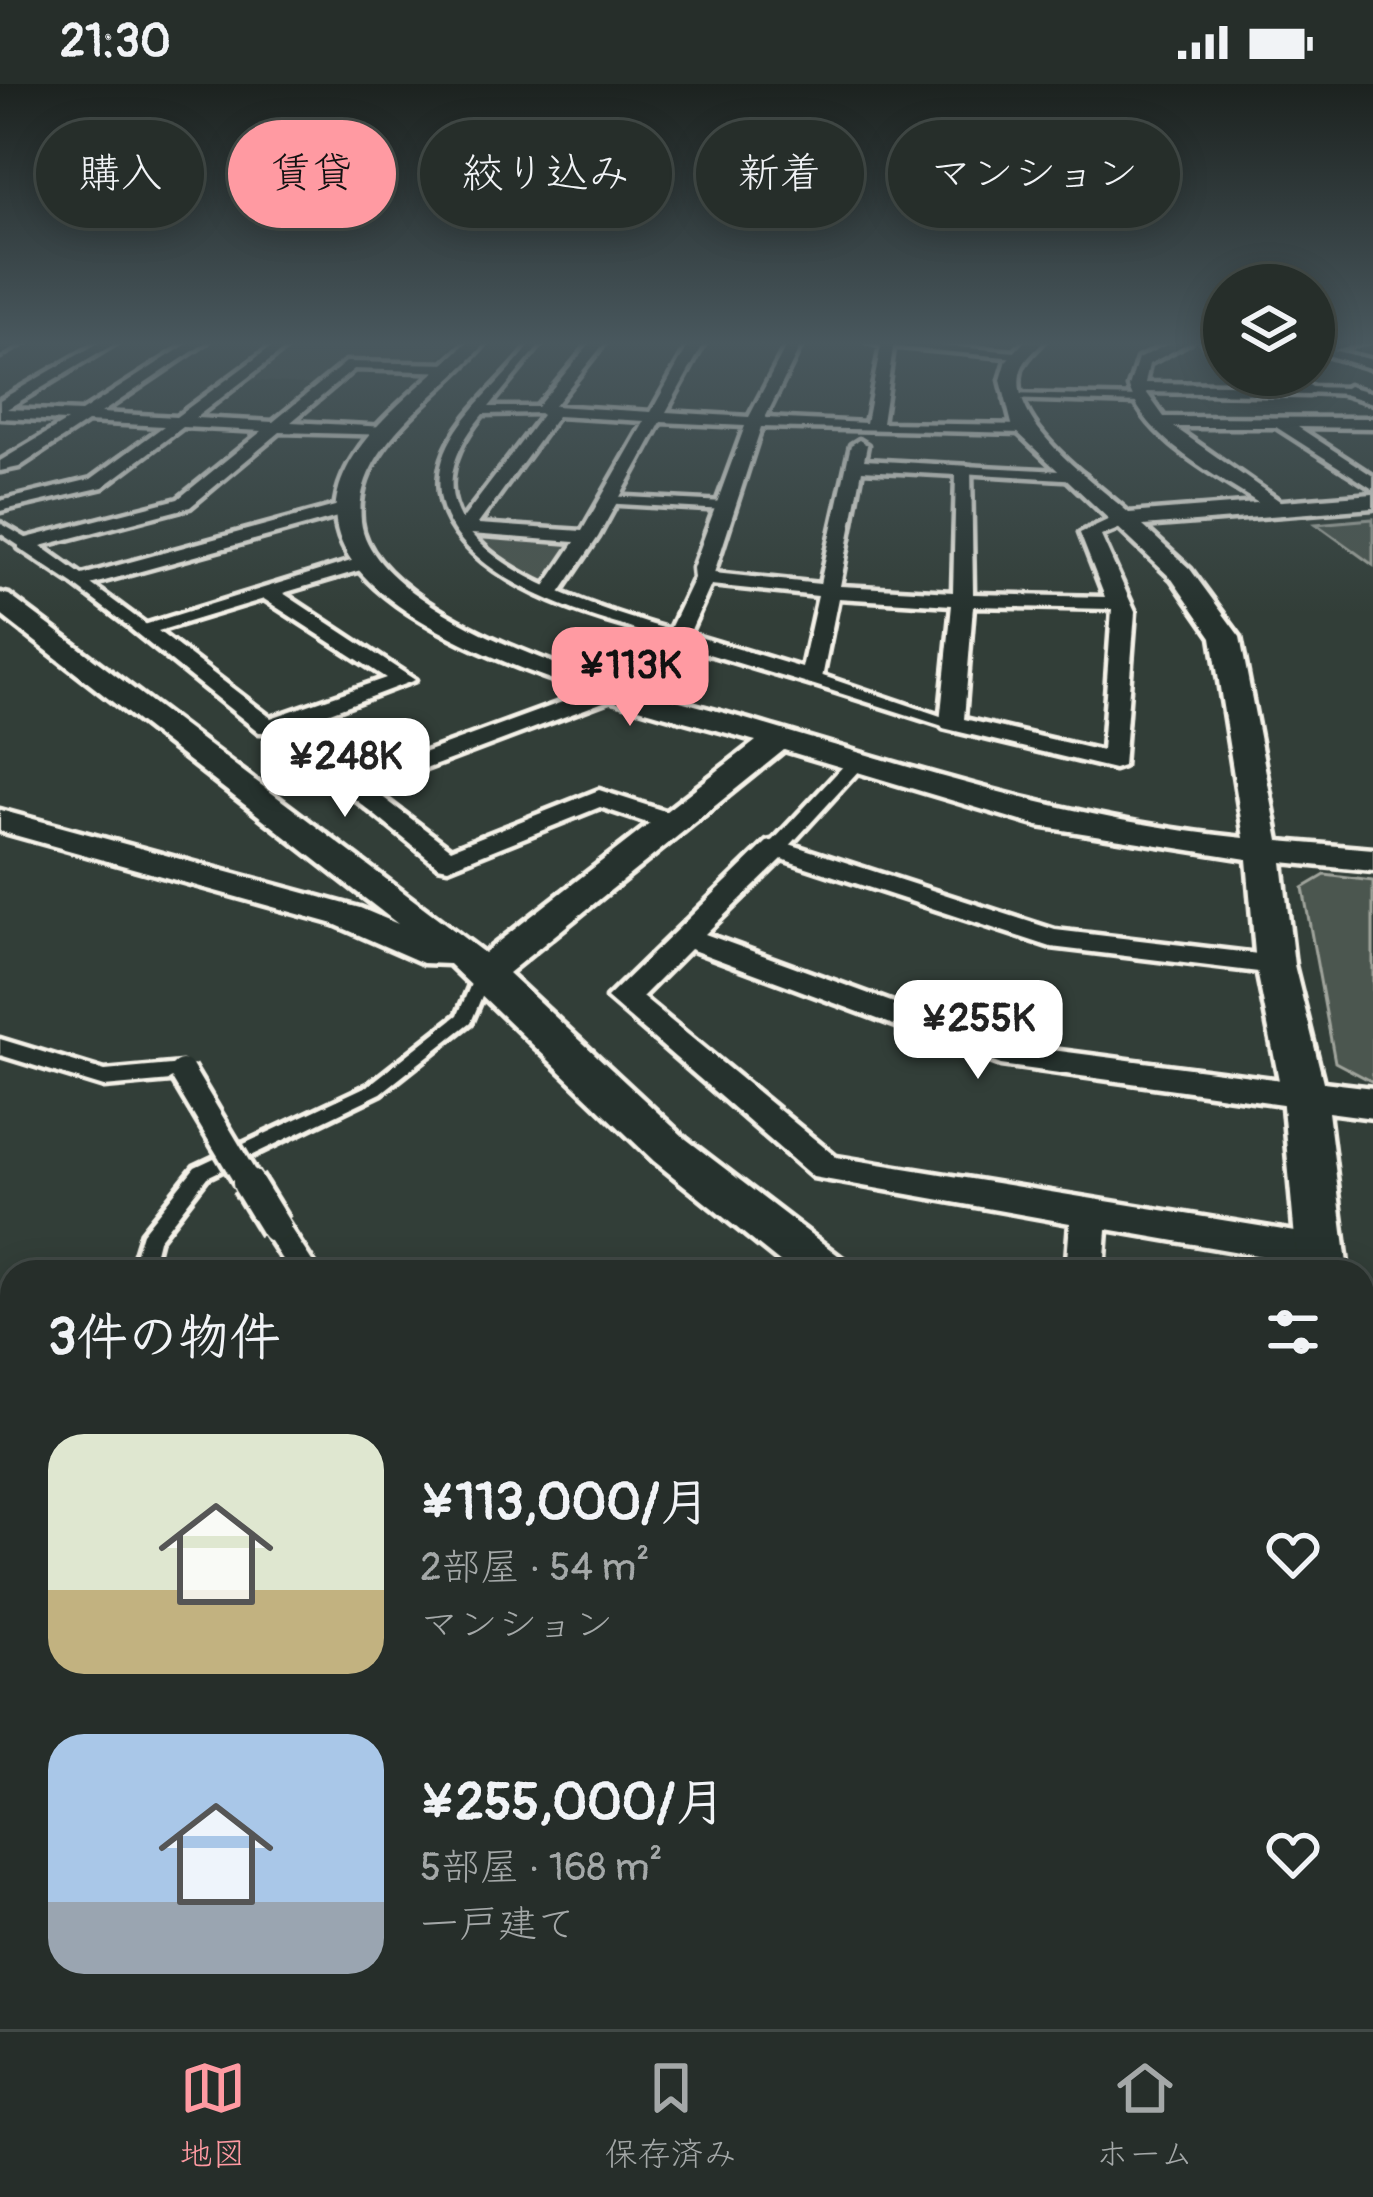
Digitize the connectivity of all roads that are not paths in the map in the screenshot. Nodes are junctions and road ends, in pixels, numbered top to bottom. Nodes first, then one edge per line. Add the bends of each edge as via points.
1 (64, 432) edge
2 (166, 432) edge
3 (268, 432) edge
4 (382, 432) edge
5 (387, 432) joint
6 (467, 432) edge
7 (533, 432) edge
8 (644, 432) edge
9 (751, 432) edge
10 (867, 432) edge
11 (1027, 432) edge
12 (1172, 432) edge
13 (1293, 432) edge
14 (856, 465) junction
15 (0, 466) edge
16 (965, 470) junction
17 (1080, 476) junction
18 (1373, 484) edge
19 (607, 500) junction
20 (1373, 502) edge
21 (0, 506) edge
22 (724, 506) junction
23 (346, 508) junction
24 (1278, 508) junction
25 (1121, 520) junction
26 (0, 527) edge
27 (465, 529) junction
28 (588, 537) junction
29 (26, 544) junction
30 (364, 563) junction
31 (704, 578) junction
32 (80, 582) junction
33 (828, 591) junction
34 (267, 592) junction
35 (549, 595) junction
36 (963, 599) junction
37 (0, 601) edge
38 (1118, 603) junction
39 (142, 629) junction
40 (677, 638) junction
41 (811, 678) junction
42 (614, 690) junction
43 (952, 723) junction
44 (268, 727) junction
45 (777, 740) junction
46 (856, 763) junction
47 (353, 787) junction
48 (0, 820) edge
49 (674, 823) junction
50 (1263, 847) junction
51 (777, 848) junction
52 (1373, 860) edge
53 (685, 937) junction
54 (1275, 965) junction
55 (484, 972) junction
56 (0, 1047) edge
57 (1304, 1095) junction
58 (1373, 1103) edge
59 (1090, 1213) junction
60 (143, 1260) edge
61 (297, 1260) edge
62 (811, 1260) edge
63 (1086, 1260) edge
64 (1316, 1260) edge
65 (1321, 1260) edge

1 - 15 street
2 - 21 street via 97,483
3 - 29 street via 184,503
4 - 5 street
5 - 23 street via 354,479
6 - 27 street via 451,453 446,497
7 - 27 street
8 - 19 street
9 - 22 street
10 - 14 street
11 - 17 street
12 - 24 street
13 - 18 street
14 - 16 street
14 - 33 street
16 - 17 street
16 - 36 street
17 - 25 street
19 - 22 street
19 - 28 street
20 - 24 street
22 - 31 street
23 - 30 street
23 - 32 street
24 - 25 street
25 - 38 street via 1090,533
25 - 50 street via 1181,574 1226,637
26 - 29 street
27 - 28 street
27 - 35 street via 488,562
28 - 35 street
29 - 32 street
30 - 34 street
30 - 42 street via 439,623 518,660
31 - 33 street
31 - 40 street
32 - 39 street
33 - 36 street
33 - 41 street
34 - 39 street
34 - 44 street via 404,680
35 - 40 street
36 - 38 street
36 - 43 street
37 - 55 street
38 - 43 street via 1124,612 1114,761
39 - 44 street
40 - 41 street
41 - 43 street
42 - 45 street
42 - 47 street
44 - 47 street
45 - 46 street
45 - 49 street
46 - 50 street via 1094,828
46 - 51 street
47 - 49 street via 448,860 599,797
48 - 55 street via 346,916
49 - 55 street
50 - 52 street
50 - 54 street
51 - 53 street
51 - 54 street via 1051,938
53 - 57 street via 1001,1054
53 - 59 street via 623,998 826,1168
54 - 57 street
55 - 60 lane via 465,1018 375,1089 201,1172 148,1238
55 - 62 street via 670,1150
56 - 61 street, bridge via 104,1079 182,1072
57 - 58 street
57 - 65 street
59 - 63 street
59 - 64 street

